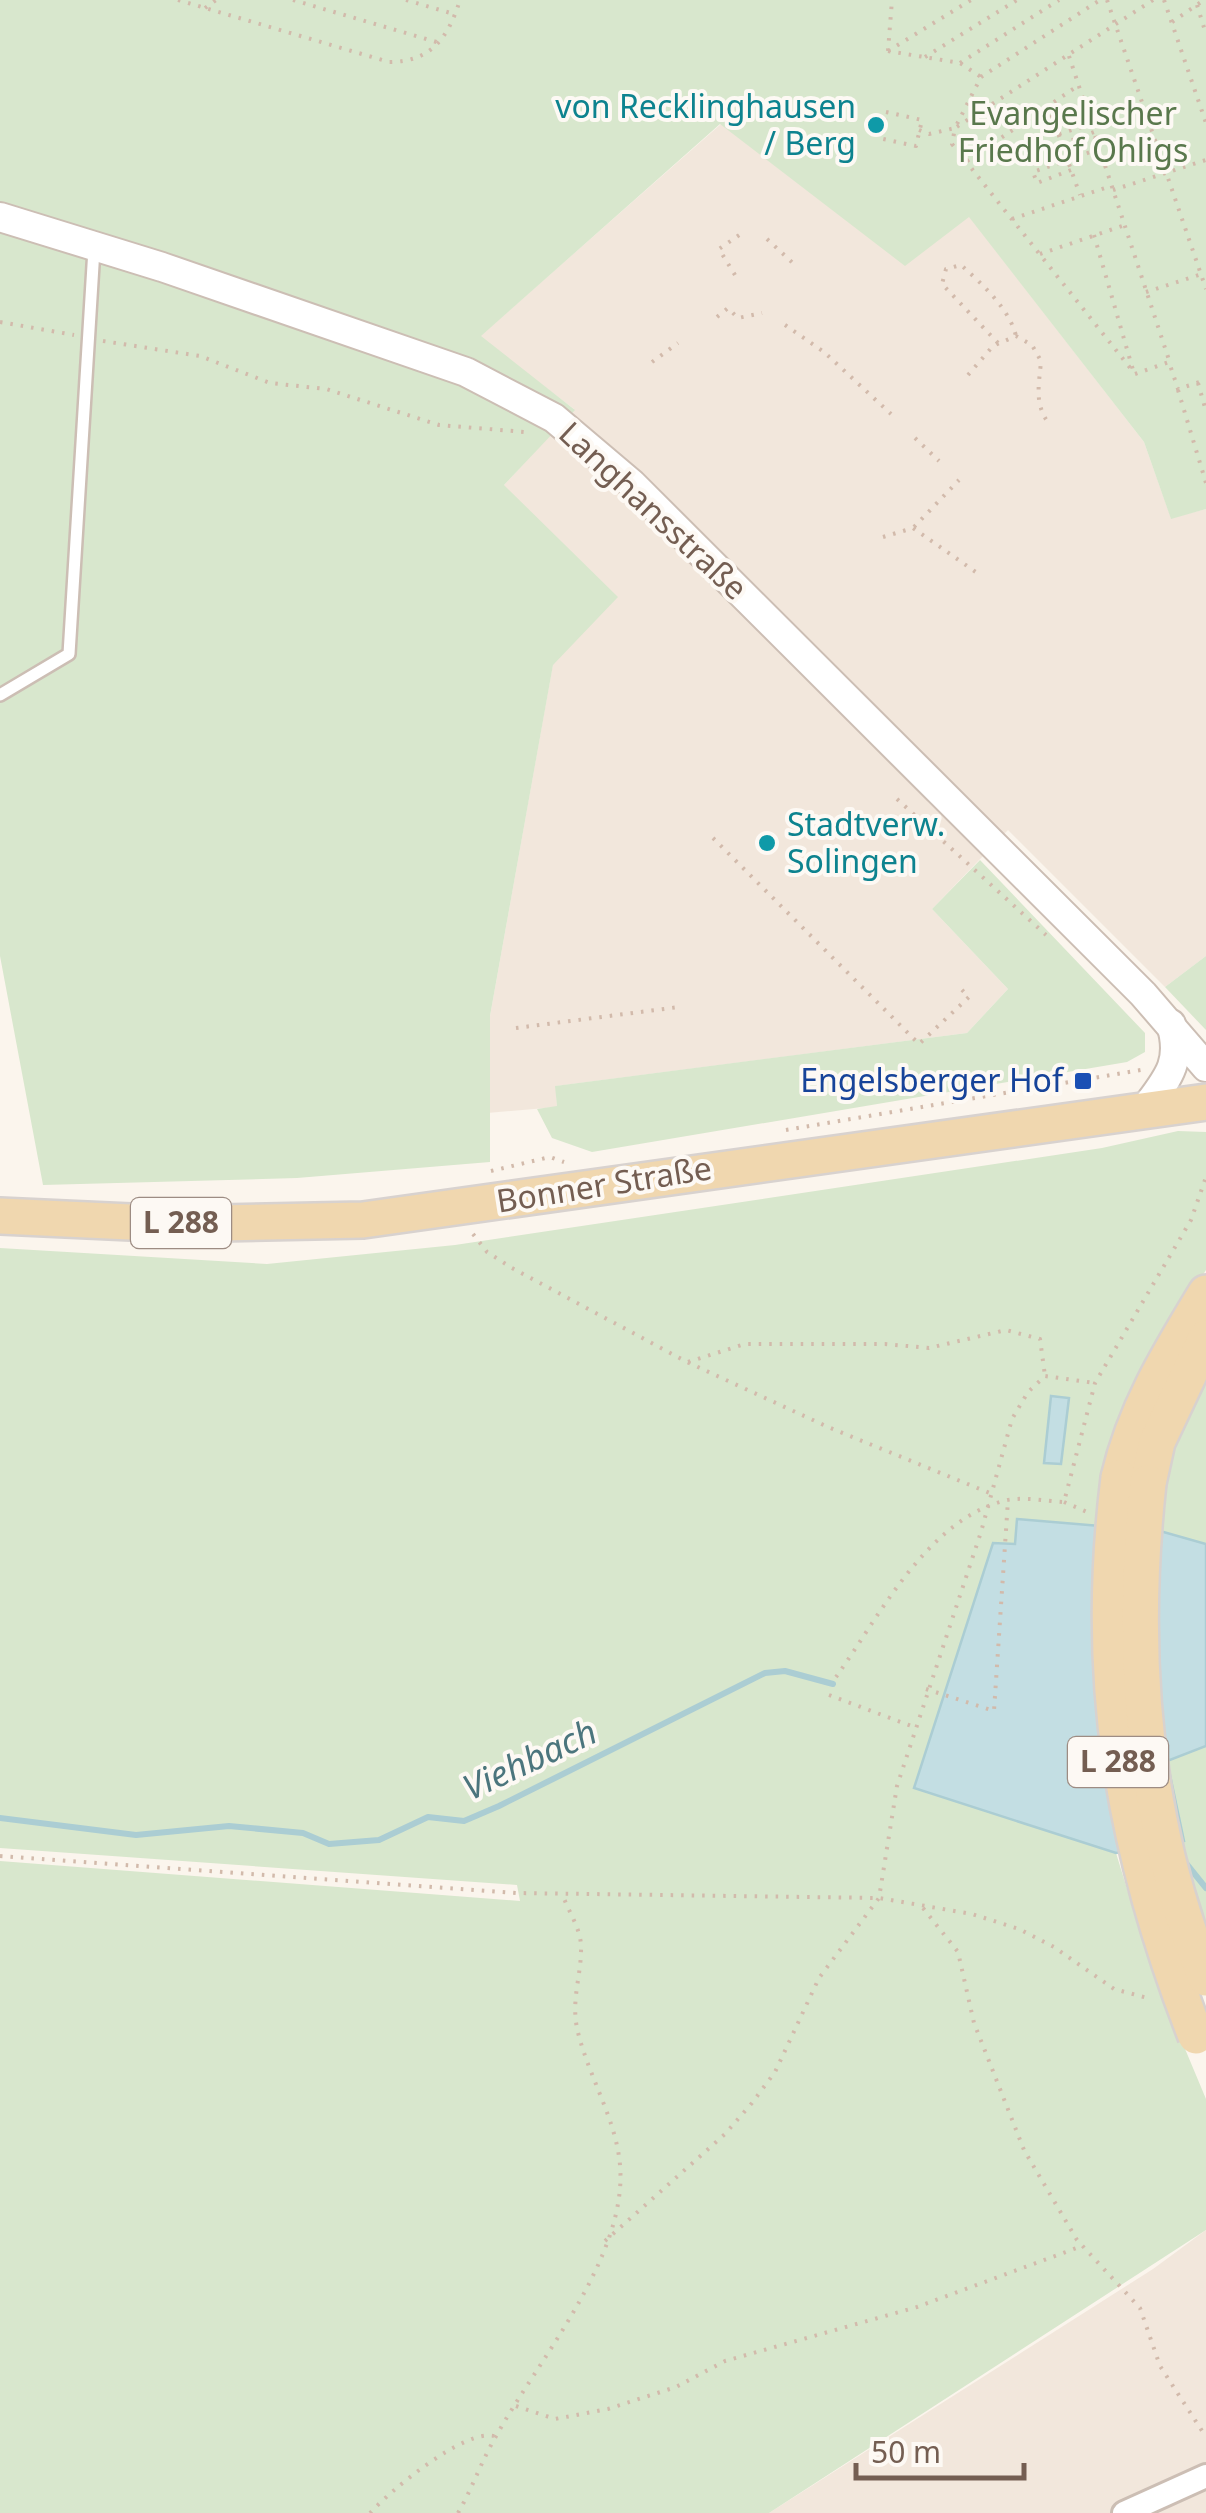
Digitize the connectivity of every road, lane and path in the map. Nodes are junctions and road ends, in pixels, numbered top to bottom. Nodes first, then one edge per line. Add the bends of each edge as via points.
1 (178, 0) edge
2 (216, 0) edge
3 (292, 0) edge
4 (406, 0) edge
5 (460, 0) edge
6 (892, 0) edge
7 (970, 0) edge
8 (1017, 0) edge
9 (1059, 0) edge
10 (1103, 0) edge
11 (1153, 0) edge
12 (1164, 0) edge
13 (1204, 0) edge
14 (1197, 5) junction
15 (205, 8) junction
16 (455, 14) junction
17 (1172, 22) junction
18 (1118, 23) junction
19 (1206, 34) edge
20 (440, 43) junction
21 (888, 52) junction
22 (1069, 56) junction
23 (925, 58) junction
24 (960, 63) junction
25 (981, 77) junction
26 (1079, 85) junction
27 (1048, 105) junction
28 (1088, 113) junction
29 (1055, 124) junction
30 (1091, 124) junction
31 (1206, 124) edge
32 (955, 128) junction
33 (920, 130) junction
34 (1094, 132) junction
35 (1059, 134) junction
36 (1096, 140) junction
37 (1062, 144) junction
38 (1099, 149) junction
39 (1064, 151) junction
40 (1068, 160) junction
41 (1206, 160) edge
42 (966, 161) junction
43 (1071, 170) junction
44 (1168, 172) junction
45 (1112, 188) junction
46 (1081, 196) junction
47 (0, 217) edge
48 (1012, 218) junction
49 (1124, 225) junction
50 (744, 231) dead end
51 (1094, 235) junction
52 (767, 239) dead end
53 (94, 244) junction
54 (1040, 254) junction
55 (795, 265) dead end
56 (1201, 274) junction
57 (735, 275) dead end
58 (1206, 289) edge
59 (1146, 292) junction
60 (762, 313) dead end
61 (717, 316) dead end
62 (0, 322) edge
63 (785, 326) dead end
64 (1016, 336) junction
65 (90, 339) junction
66 (678, 343) dead end
67 (996, 344) junction
68 (652, 362) dead end
69 (1169, 362) junction
70 (1134, 374) junction
71 (968, 375) dead end
72 (1206, 380) edge
73 (1198, 383) junction
74 (1178, 389) junction
75 (1206, 411) edge
76 (891, 414) dead end
77 (1050, 424) dead end
78 (494, 430) dead end
79 (915, 438) dead end
80 (939, 461) dead end
81 (959, 480) dead end
82 (1206, 483) edge
83 (913, 528) junction
84 (883, 537) dead end
85 (980, 575) dead end
86 (0, 695) edge
87 (897, 800) dead end
88 (713, 838) dead end
89 (962, 862) dead end
90 (960, 988) dead end
91 (678, 1008) dead end
92 (1170, 1022) junction
93 (516, 1028) dead end
94 (1206, 1067) edge
95 (1146, 1069) dead end
96 (1206, 1102) edge
97 (1144, 1110) junction
98 (785, 1130) dead end
99 (574, 1164) dead end
100 (484, 1174) dead end
101 (1206, 1177) edge
102 (0, 1216) edge
103 (472, 1238) dead end
104 (1206, 1293) edge
105 (1206, 1338) edge
106 (686, 1362) junction
107 (1045, 1376) junction
108 (1095, 1382) junction
109 (1133, 1481) junction
110 (992, 1494) junction
111 (1008, 1500) junction
112 (1064, 1502) junction
113 (989, 1506) junction
114 (1100, 1518) dead end
115 (836, 1677) dead end
116 (926, 1689) junction
117 (829, 1695) dead end
118 (914, 1727) junction
119 (0, 1856) edge
120 (563, 1896) junction
121 (879, 1898) junction
122 (923, 1908) junction
123 (1206, 1978) edge
124 (1158, 2000) dead end
125 (1201, 2046) edge
126 (606, 2241) junction
127 (1082, 2246) junction
128 (516, 2406) junction
129 (495, 2436) junction
130 (1206, 2437) edge
131 (1206, 2476) edge
132 (370, 2513) edge
133 (458, 2513) edge
134 (1124, 2513) edge

1 - 15 path
2 - 15 path
3 - 20 path
4 - 16 path
5 - 16 path
6 - 21 path
7 - 21 path
8 - 23 path
9 - 24 path
10 - 18 path
10 - 25 path
11 - 18 path
12 - 17 path
13 - 14 path
14 - 17 path
14 - 19 path
15 - 20 path via 389,62 418,60
16 - 20 path
17 - 31 path
18 - 22 path
18 - 44 path
21 - 23 path
22 - 26 path
22 - 32 path
23 - 24 path
24 - 25 path
25 - 32 path
26 - 27 path
26 - 28 path
27 - 29 path
27 - 42 path
28 - 29 path
28 - 30 path
29 - 35 path
30 - 34 path
30 - 35 path
32 - 33 path
32 - 42 path via 952,144
33 - 33 path via 922,120 886,112 882,140 916,146
34 - 36 path
34 - 37 path
35 - 37 path
36 - 38 path
36 - 39 path
37 - 39 path
38 - 40 path
38 - 45 path
39 - 40 path
40 - 43 path
40 - 43 path via 1033,172 1037,182
41 - 44 path
42 - 48 path
43 - 46 path
44 - 45 path
44 - 56 path
45 - 46 path
45 - 49 path
46 - 48 path
47 - 53 street, Langhansstraße
48 - 54 path
49 - 51 path
49 - 59 path
50 - 57 path via 719,249
51 - 54 path
51 - 70 path
52 - 55 path
53 - 65 lane
53 - 92 street, Langhansstraße via 396,345 515,394 554,418 632,484
54 - 70 path
56 - 58 path
56 - 59 path
59 - 69 path
60 - 61 path via 738,318 728,308
62 - 65 path
63 - 76 path
64 - 67 path
64 - 67 path via 1010,319 962,265 946,269 942,284
64 - 77 path via 1038,353 1040,410
65 - 78 path via 200,356 270,383 326,389 440,425
65 - 86 lane via 68,654
66 - 68 path
67 - 71 path
69 - 70 path
69 - 74 path
72 - 73 path
73 - 74 path
73 - 75 path
74 - 82 path
79 - 80 path
81 - 83 path
83 - 84 path
83 - 85 path
87 - 89 path
88 - 90 path via 919,1044 968,997
91 - 93 path
92 - 94 street, Langhansstraße
92 - 97 street via 1177,1044 1174,1069
95 - 98 path
96 - 97 main road, Bonner Straße / L 288
97 - 102 main road, Bonner Straße / L 288 via 363,1220 174,1224
99 - 100 path via 550,1158
101 - 108 path via 1190,1220
103 - 106 path via 512,1268
104 - 109 main road, L 288 via 1129,1432
105 - 109 main road, L 288
106 - 107 path via 745,1344 928,1348 1006,1330 1040,1339
106 - 110 path
107 - 108 path
107 - 110 path via 1012,1419
108 - 112 path
109 - 123 main road, L 288, bridge via 1147,1746 1169,1862
109 - 125 main road, L 288, bridge via 1109,1574 1116,1752 1150,1911
110 - 113 path
111 - 112 path
111 - 113 path
111 - 116 path via 994,1711
112 - 114 path
113 - 115 path via 924,1556
113 - 116 path
116 - 118 path
117 - 118 path
118 - 121 path
119 - 120 path
120 - 121 path
120 - 126 path via 582,1946 572,2002 582,2049 619,2154 619,2198
121 - 122 path
121 - 126 path via 819,1978 776,2072 752,2103
122 - 124 path via 1019,1929 1114,1989
122 - 127 path via 958,1952 974,2023 1013,2123
126 - 128 path
127 - 128 path via 917,2308 725,2361 676,2387 608,2409 555,2419
127 - 130 path via 1140,2308 1160,2366
128 - 129 path
129 - 132 path via 478,2434 458,2444
129 - 133 path
131 - 134 street

